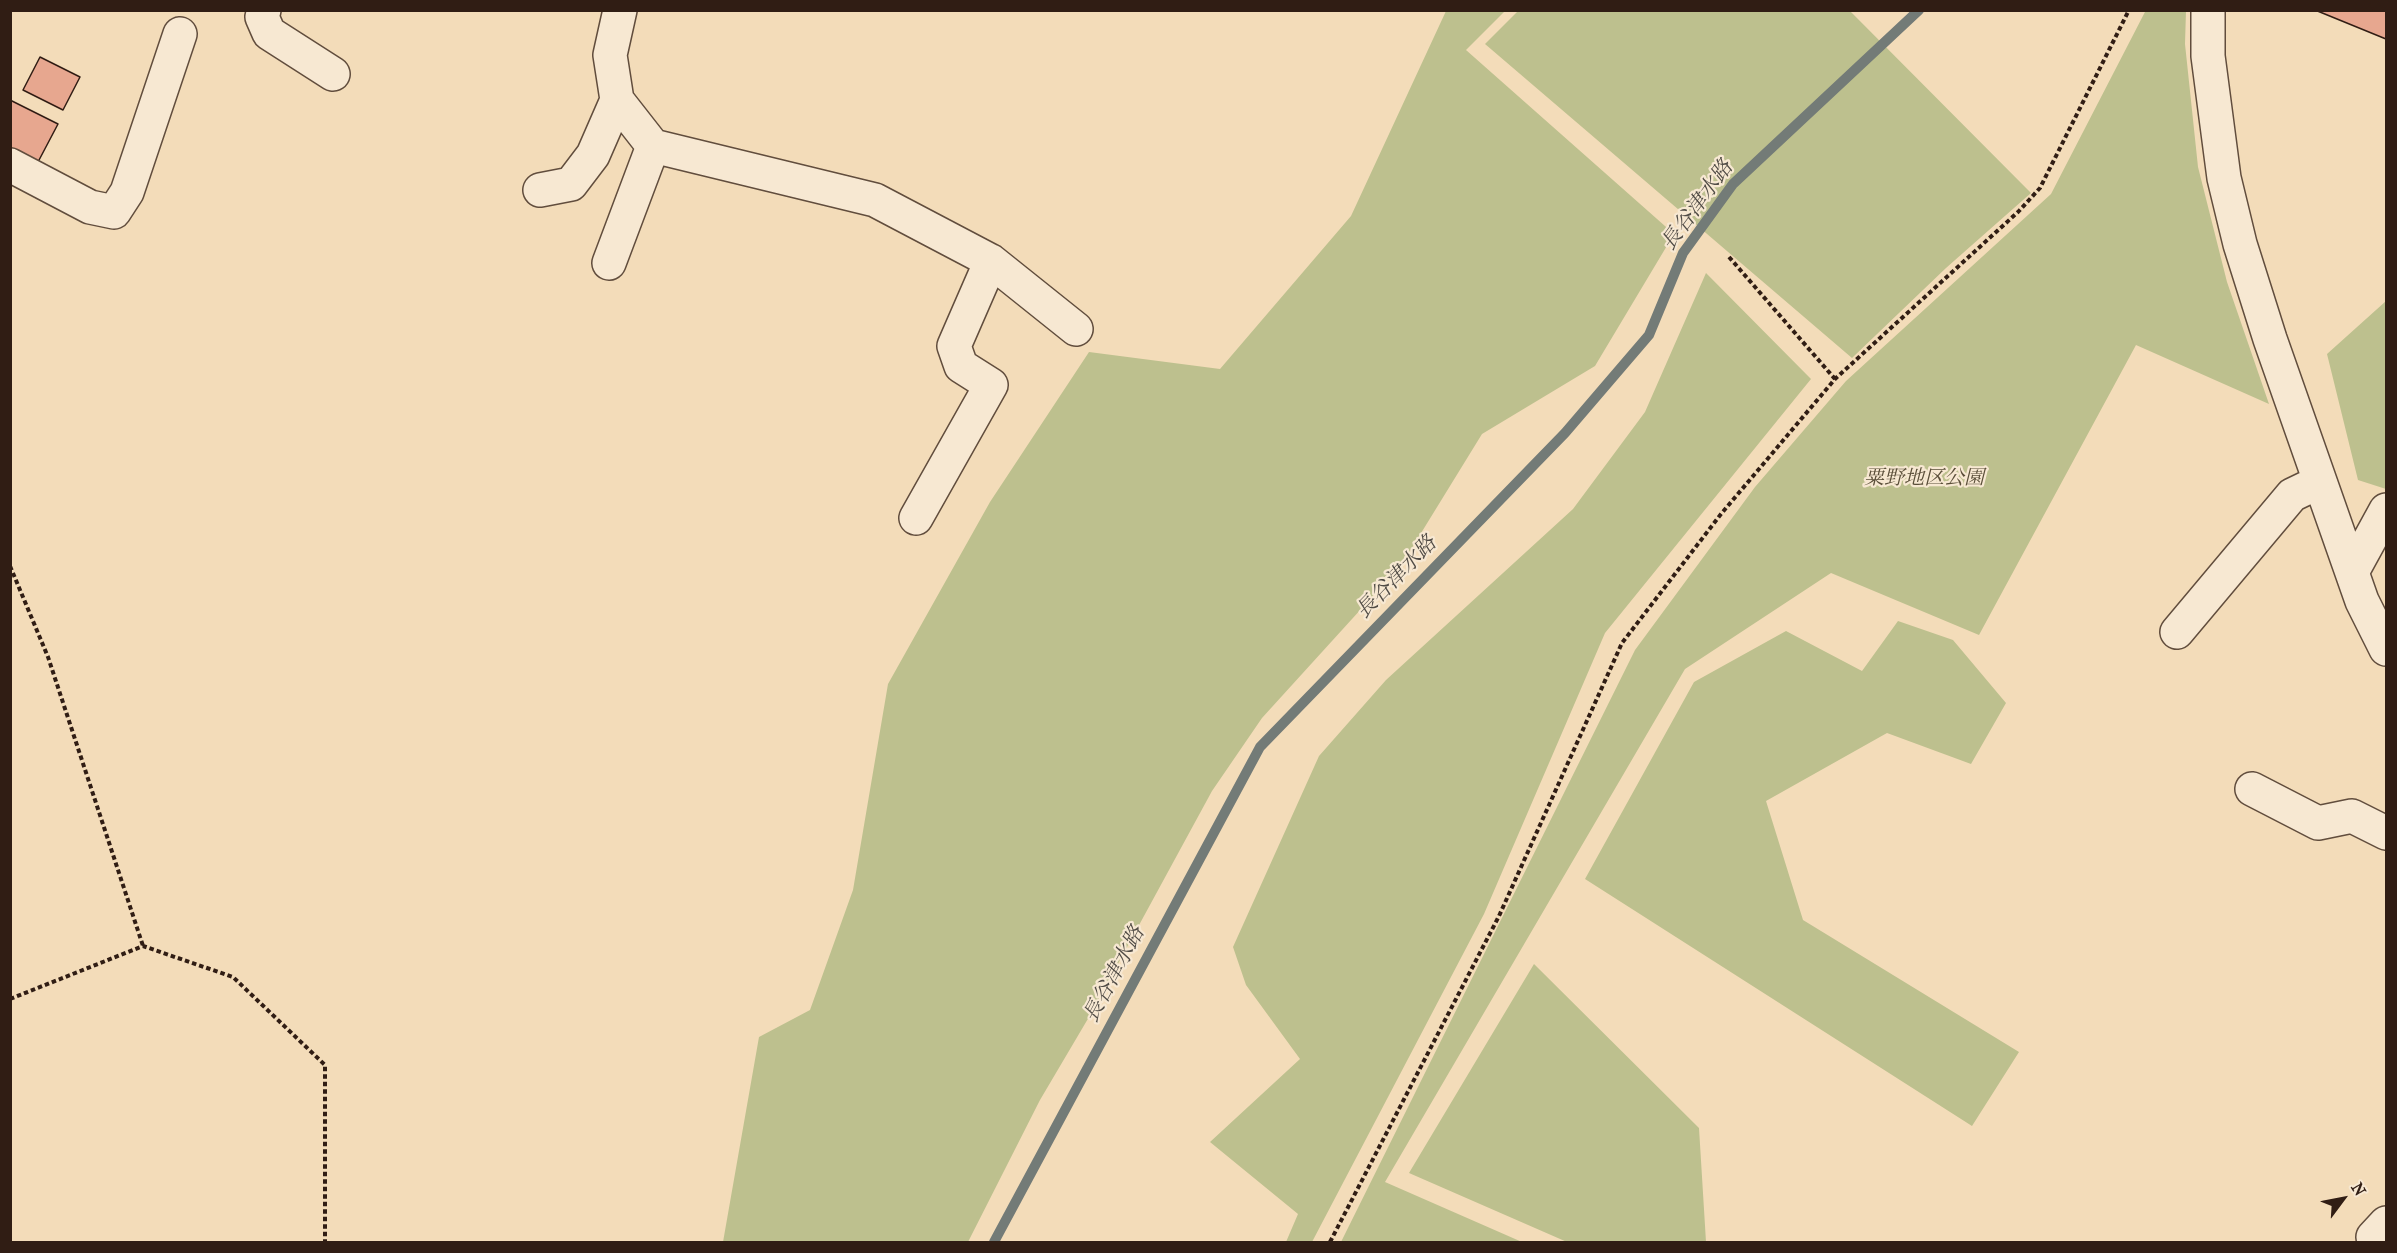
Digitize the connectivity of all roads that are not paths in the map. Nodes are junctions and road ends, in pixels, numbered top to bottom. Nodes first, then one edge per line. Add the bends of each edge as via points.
1 (264, 10) edge
2 (620, 10) edge
3 (2208, 10) edge
4 (180, 34) dead end
5 (333, 74) dead end
6 (617, 100) junction
7 (653, 146) junction
8 (10, 165) edge
9 (557, 194) dead end
10 (991, 261) junction
11 (609, 263) dead end
12 (1076, 329) dead end
13 (2319, 482) junction
14 (2386, 510) edge
15 (916, 518) dead end
16 (2352, 572) junction
17 (2177, 632) dead end
18 (2386, 650) edge
19 (2252, 789) dead end
20 (2386, 833) edge

1 - 5 street via 262,18 269,33
2 - 6 street via 609,56
3 - 13 street via 2208,56 2226,189 2270,339
4 - 8 street via 128,192 114,212 90,207
6 - 7 street
6 - 9 street via 593,155
7 - 10 street via 875,200
7 - 11 street
10 - 12 street
10 - 15 street via 954,346 961,366 991,385
13 - 16 street
13 - 17 street via 2292,495
14 - 16 street
16 - 18 street
19 - 20 street via 2318,823 2352,816

